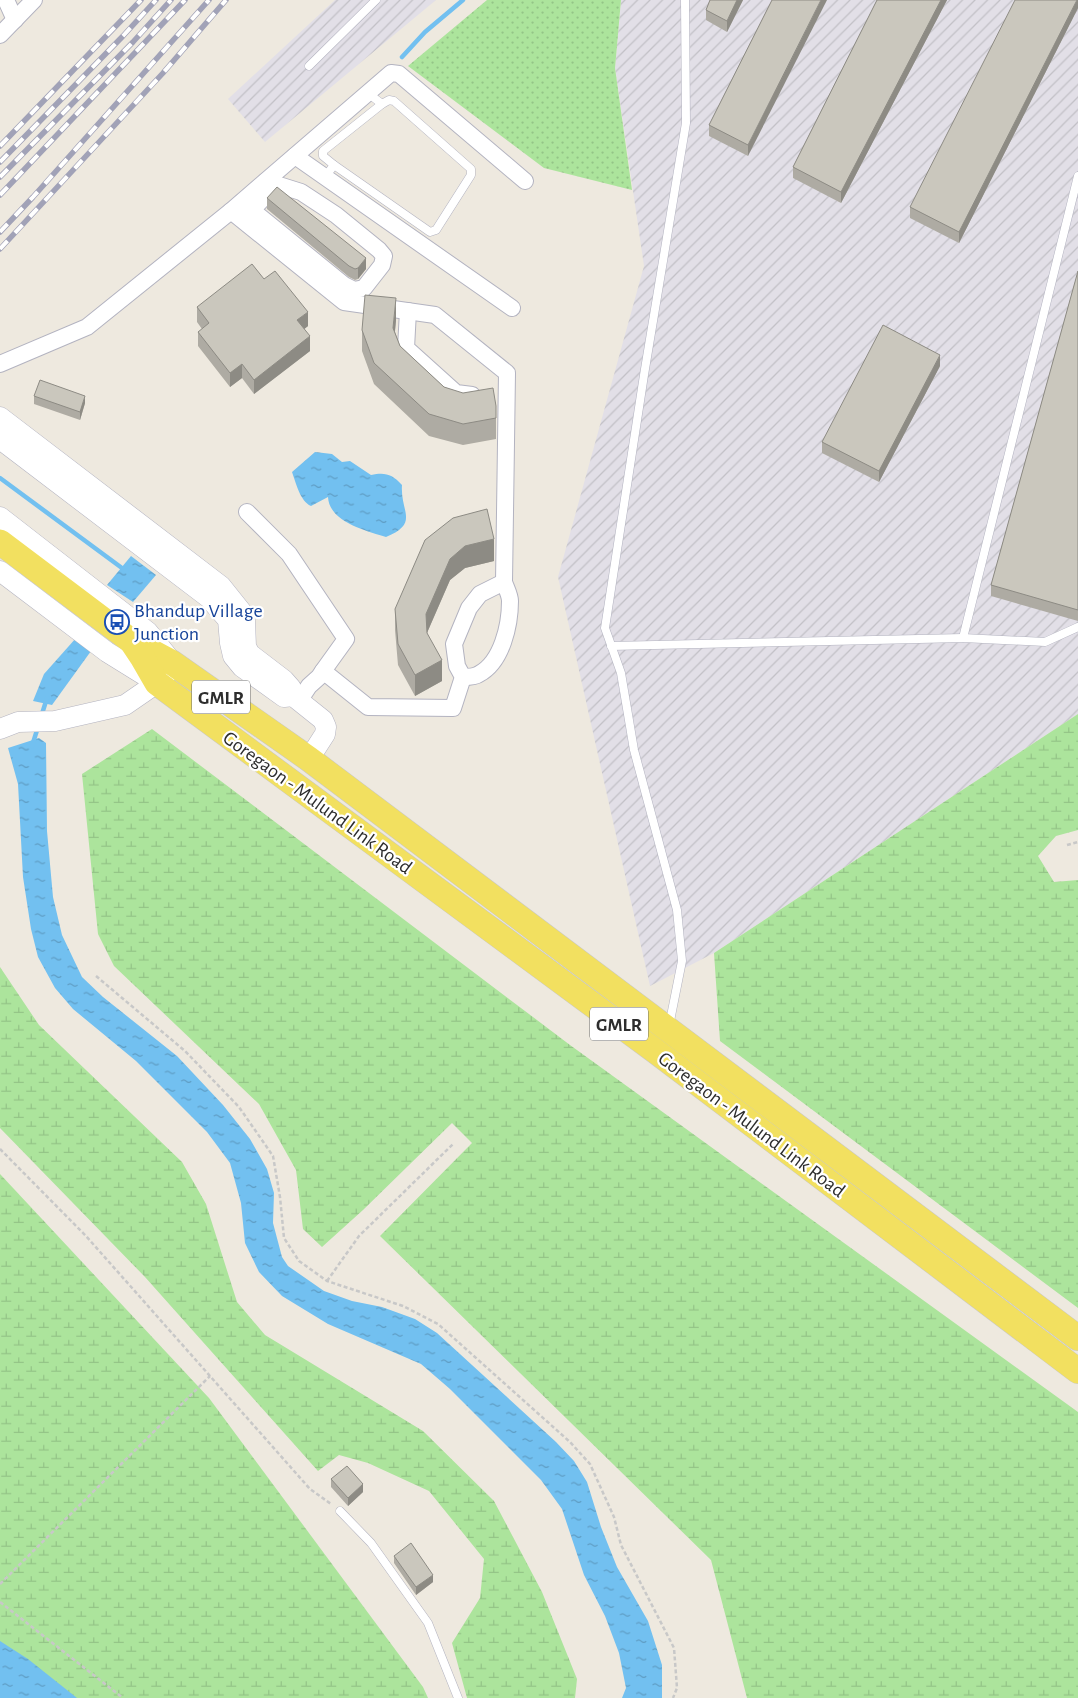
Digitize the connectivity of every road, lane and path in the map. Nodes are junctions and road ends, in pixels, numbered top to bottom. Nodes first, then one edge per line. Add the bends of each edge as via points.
1 (6, 0) edge
2 (34, 0) edge
3 (376, 0) edge
4 (685, 0) edge
5 (15, 20) junction
6 (0, 35) edge
7 (310, 66) dead end
8 (369, 94) junction
9 (382, 104) junction
10 (295, 156) junction
11 (329, 171) junction
12 (1078, 176) edge
13 (525, 181) dead end
14 (271, 183) junction
15 (242, 207) junction
16 (409, 227) junction
17 (512, 308) dead end
18 (408, 312) junction
19 (0, 364) edge
20 (507, 402) junction
21 (0, 417) edge
22 (0, 439) edge
23 (247, 512) dead end
24 (0, 517) edge
25 (0, 542) edge
26 (0, 571) edge
27 (504, 582) junction
28 (215, 592) junction
29 (91, 599) junction
30 (1078, 628) edge
31 (125, 629) junction
32 (963, 638) junction
33 (612, 646) junction
34 (174, 663) junction
35 (321, 674) junction
36 (463, 677) junction
37 (157, 683) junction
38 (300, 701) junction
39 (9, 726) edge
40 (309, 759) junction
41 (1078, 842) edge
42 (1067, 845) dead end
43 (96, 976) dead end
44 (661, 1040) junction
45 (453, 1144) dead end
46 (0, 1149) edge
47 (327, 1281) junction
48 (1078, 1338) edge
49 (1078, 1371) edge
50 (210, 1376) junction
51 (340, 1511) joint
52 (0, 1584) edge
53 (0, 1602) edge
54 (123, 1698) edge
55 (458, 1698) edge
56 (673, 1698) edge

1 - 5 street
2 - 5 street
3 - 7 lane
4 - 33 lane via 686,123 605,628
5 - 6 street
8 - 9 lane
8 - 10 street
8 - 13 street via 391,73 399,74
9 - 11 lane via 323,151
9 - 16 lane via 394,101 471,169 471,176 436,230 430,232
10 - 11 street
10 - 14 street
11 - 16 street
12 - 32 lane
14 - 15 street
14 - 15 street via 301,192 318,202 379,250 384,256 382,265 364,288 354,290 344,285
15 - 18 street via 344,302
15 - 19 street via 87,327
16 - 17 street
18 - 20 street via 435,316 507,373
18 - 20 street via 406,348 456,393
20 - 27 street
21 - 28 street
22 - 28 street
23 - 35 street via 289,554 346,639
24 - 29 street
25 - 29 main road
26 - 37 street via 107,652
27 - 36 street via 480,594 469,608 454,644 457,666
27 - 36 street via 510,600 508,625 502,644 493,663 478,675
28 - 38 street via 235,615 245,621 239,650 250,654 274,681 291,688
29 - 31 main road
30 - 32 lane via 1045,642
31 - 34 main road, Goregaon - Mulund Link Road / GMLR
31 - 37 main road, Goregaon - Mulund Link Road / GMLR
32 - 33 lane
33 - 44 lane via 621,672 634,750 677,910 682,962
34 - 37 street
34 - 40 main road, Goregaon - Mulund Link Road / GMLR
35 - 36 street via 368,707 453,708
35 - 38 street
37 - 39 street via 125,705 55,721
37 - 44 main road, Goregaon - Mulund Link Road / GMLR
38 - 40 street via 323,720 326,727
40 - 44 main road, Goregaon - Mulund Link Road / GMLR
41 - 42 path
43 - 47 path via 185,1052 239,1107 273,1156 284,1238 299,1261
44 - 48 main road, Goregaon - Mulund Link Road / GMLR
44 - 49 main road, Goregaon - Mulund Link Road / GMLR
45 - 47 path via 359,1236
46 - 50 path via 86,1236
47 - 56 path via 402,1306 438,1324 570,1442 590,1464 614,1517 620,1545 674,1648 677,1688
50 - 51 path via 310,1489
50 - 52 path
51 - 55 lane via 372,1543 428,1623
53 - 54 path

